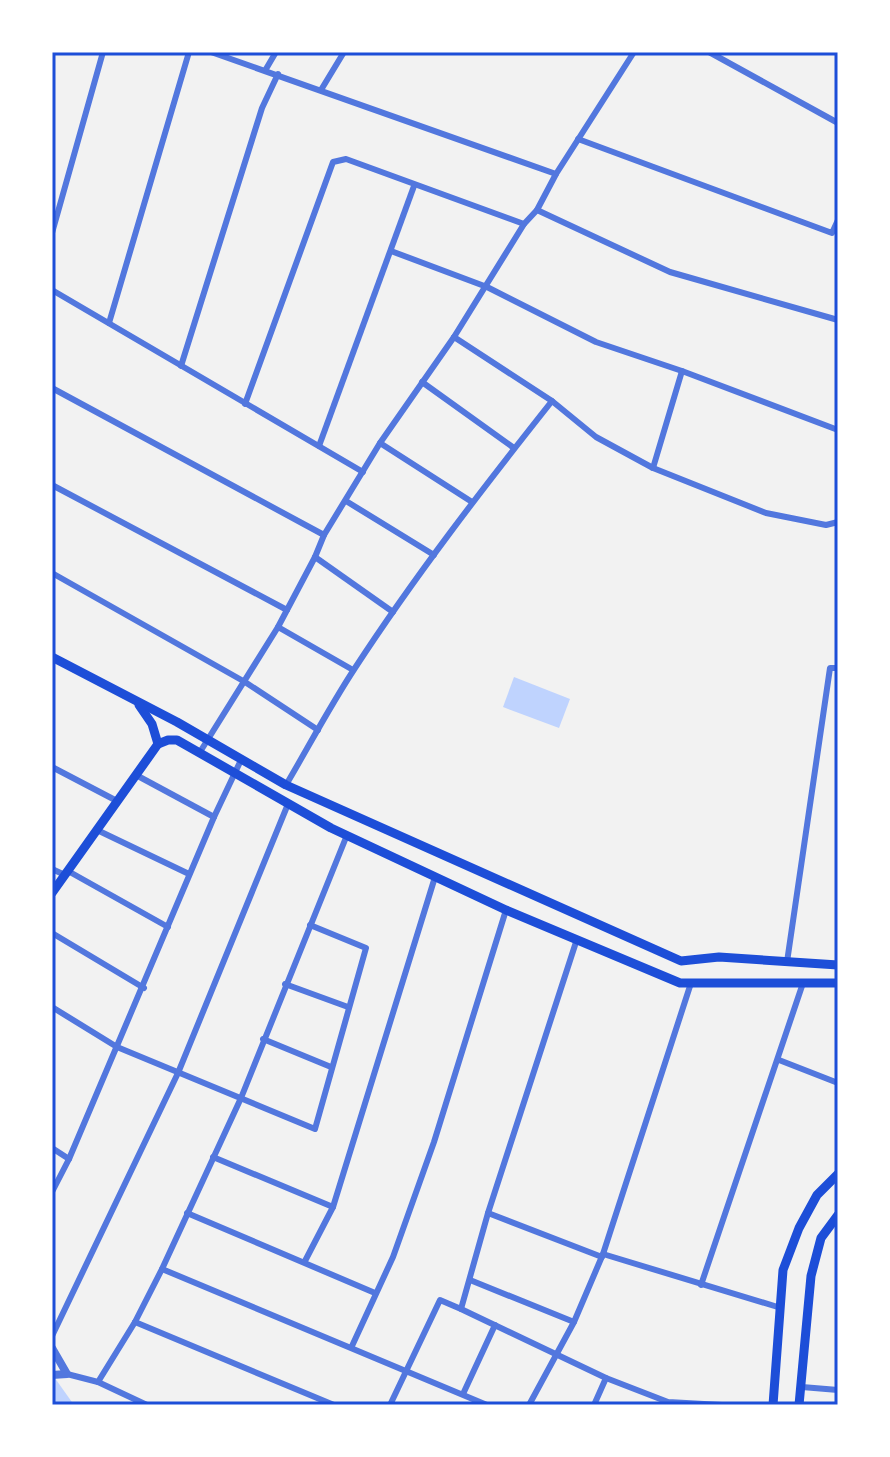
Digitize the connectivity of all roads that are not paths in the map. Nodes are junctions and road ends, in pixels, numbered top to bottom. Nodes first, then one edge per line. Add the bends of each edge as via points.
1 (103, 52) edge
2 (189, 52) edge
3 (211, 52) edge
4 (276, 52) edge
5 (344, 52) edge
6 (634, 52) edge
7 (709, 52) edge
8 (266, 69) junction
9 (278, 74) junction
10 (321, 90) junction
11 (838, 123) edge
12 (578, 139) junction
13 (556, 174) junction
14 (414, 186) junction
15 (537, 210) junction
16 (838, 220) edge
17 (524, 224) junction
18 (52, 233) edge
19 (391, 251) junction
20 (487, 287) junction
21 (52, 290) edge
22 (837, 318) edge
23 (109, 323) junction
24 (454, 337) junction
25 (181, 366) junction
26 (682, 371) junction
27 (422, 382) junction
28 (52, 388) edge
29 (552, 401) junction
30 (245, 404) junction
31 (838, 430) edge
32 (380, 443) junction
33 (319, 446) junction
34 (514, 448) junction
35 (653, 468) junction
36 (363, 472) junction
37 (52, 485) edge
38 (346, 501) junction
39 (472, 502) junction
40 (838, 522) edge
41 (324, 535) junction
42 (434, 555) junction
43 (315, 557) junction
44 (52, 573) edge
45 (287, 610) junction
46 (393, 612) junction
47 (278, 627) junction
48 (52, 657) edge
49 (834, 668) edge
50 (353, 670) junction
51 (245, 682) junction
52 (136, 701) junction
53 (318, 730) junction
54 (208, 739) junction
55 (158, 744) junction
56 (200, 752) junction
57 (241, 760) junction
58 (52, 767) edge
59 (235, 772) junction
60 (136, 775) junction
61 (286, 785) junction
62 (117, 801) junction
63 (288, 804) junction
64 (214, 817) junction
65 (97, 830) junction
66 (347, 835) junction
67 (52, 869) edge
68 (66, 873) junction
69 (189, 874) junction
70 (435, 877) junction
71 (52, 893) edge
72 (506, 910) junction
73 (310, 925) junction
74 (168, 927) junction
75 (52, 933) edge
76 (577, 939) junction
77 (787, 962) junction
78 (837, 963) edge
79 (691, 983) junction
80 (803, 983) junction
81 (838, 983) edge
82 (285, 984) junction
83 (144, 988) junction
84 (52, 1007) edge
85 (348, 1007) junction
86 (263, 1039) junction
87 (117, 1047) junction
88 (779, 1060) junction
89 (331, 1067) junction
90 (178, 1073) junction
91 (838, 1083) edge
92 (241, 1098) junction
93 (52, 1148) edge
94 (213, 1157) junction
95 (69, 1159) junction
96 (838, 1174) edge
97 (52, 1192) edge
98 (333, 1207) junction
99 (187, 1213) junction
100 (488, 1213) junction
101 (838, 1215) edge
102 (603, 1255) junction
103 (305, 1261) junction
104 (162, 1269) junction
105 (470, 1280) junction
106 (701, 1285) junction
107 (375, 1293) junction
108 (781, 1308) junction
109 (461, 1309) junction
110 (135, 1322) junction
111 (574, 1322) junction
112 (495, 1325) junction
113 (52, 1336) edge
114 (352, 1346) junction
115 (52, 1348) edge
116 (557, 1356) junction
117 (406, 1370) junction
118 (67, 1374) junction
119 (54, 1375) edge
120 (606, 1378) junction
121 (98, 1382) junction
122 (802, 1387) junction
123 (838, 1390) edge
124 (463, 1394) junction
125 (668, 1404) edge
126 (147, 1405) edge
127 (334, 1405) edge
128 (390, 1405) edge
129 (487, 1405) edge
130 (529, 1405) edge
131 (594, 1405) edge
132 (722, 1405) edge
133 (773, 1405) edge
134 (799, 1405) edge

1 - 18 street
2 - 23 street
3 - 8 street
4 - 8 street
5 - 10 street
6 - 12 street
7 - 11 street
8 - 9 street
9 - 10 street
9 - 25 street via 262,108
10 - 13 street
12 - 13 street
12 - 16 street via 832,233
13 - 15 street
14 - 17 street
14 - 19 street
14 - 30 street via 346,159 333,162
15 - 17 street
15 - 22 street via 670,272
17 - 20 street
19 - 20 street
19 - 33 street
20 - 24 street
20 - 26 street via 596,342
21 - 23 street
23 - 25 street
24 - 27 street
24 - 29 street
25 - 30 street
26 - 31 street
26 - 35 street
27 - 32 street
27 - 34 street
28 - 41 street
29 - 34 street
29 - 35 street via 596,437
30 - 33 street
32 - 36 street
32 - 39 street
33 - 36 street
34 - 39 street
35 - 40 street via 766,513 826,525
36 - 38 street
37 - 45 street
38 - 41 street
38 - 42 street
39 - 42 street
41 - 43 street
42 - 46 street
43 - 45 street
43 - 46 street
44 - 51 street
45 - 47 street
46 - 50 street
47 - 50 street
47 - 51 street
48 - 52 main road
49 - 77 street
50 - 53 street
51 - 53 street
51 - 54 street
52 - 54 main road
52 - 55 main road
53 - 61 street
54 - 56 street
54 - 57 main road
55 - 56 main road via 177,740
55 - 60 main road
56 - 59 main road
57 - 59 street
57 - 61 main road
58 - 62 street
59 - 63 main road
59 - 64 street
60 - 62 main road
60 - 64 street
61 - 77 main road via 681,961 719,957
62 - 65 main road
63 - 66 main road
63 - 90 street
64 - 69 street
65 - 68 main road
65 - 69 street
66 - 70 main road
66 - 73 street
67 - 68 street
68 - 71 main road
68 - 74 street
69 - 74 street
70 - 72 main road
70 - 98 street
72 - 76 main road
72 - 107 street via 434,1142
73 - 82 street
73 - 85 street via 366,948
74 - 83 street
75 - 83 street
76 - 79 main road
76 - 100 street
77 - 78 main road
79 - 80 main road
79 - 102 street
80 - 81 main road
80 - 88 street
82 - 85 street
82 - 86 street
83 - 87 street
84 - 87 street
85 - 89 street
86 - 89 street
86 - 92 street
87 - 90 street
87 - 95 street
88 - 91 street
88 - 106 street
89 - 92 street via 315,1129
90 - 92 street
90 - 113 street
92 - 94 street
93 - 95 street
94 - 98 street
94 - 99 street
95 - 97 street
96 - 108 main road via 817,1195 799,1228 783,1270
98 - 103 street
99 - 103 street
99 - 104 street
100 - 102 street
100 - 105 street
101 - 122 main road via 821,1238 811,1276
102 - 106 street
102 - 111 street
103 - 107 street
104 - 110 street
104 - 114 street
105 - 109 street
105 - 111 street
106 - 108 street
107 - 114 street
108 - 133 main road
109 - 112 street
109 - 117 street via 440,1300
110 - 121 street
110 - 127 street
111 - 116 street
112 - 116 street
112 - 124 street
114 - 117 street
115 - 118 street
116 - 120 street
116 - 130 street
117 - 124 street
117 - 128 street
118 - 119 street
118 - 121 street
120 - 125 street
120 - 131 street
121 - 126 street
122 - 123 street
122 - 134 main road
124 - 129 street
125 - 132 street

